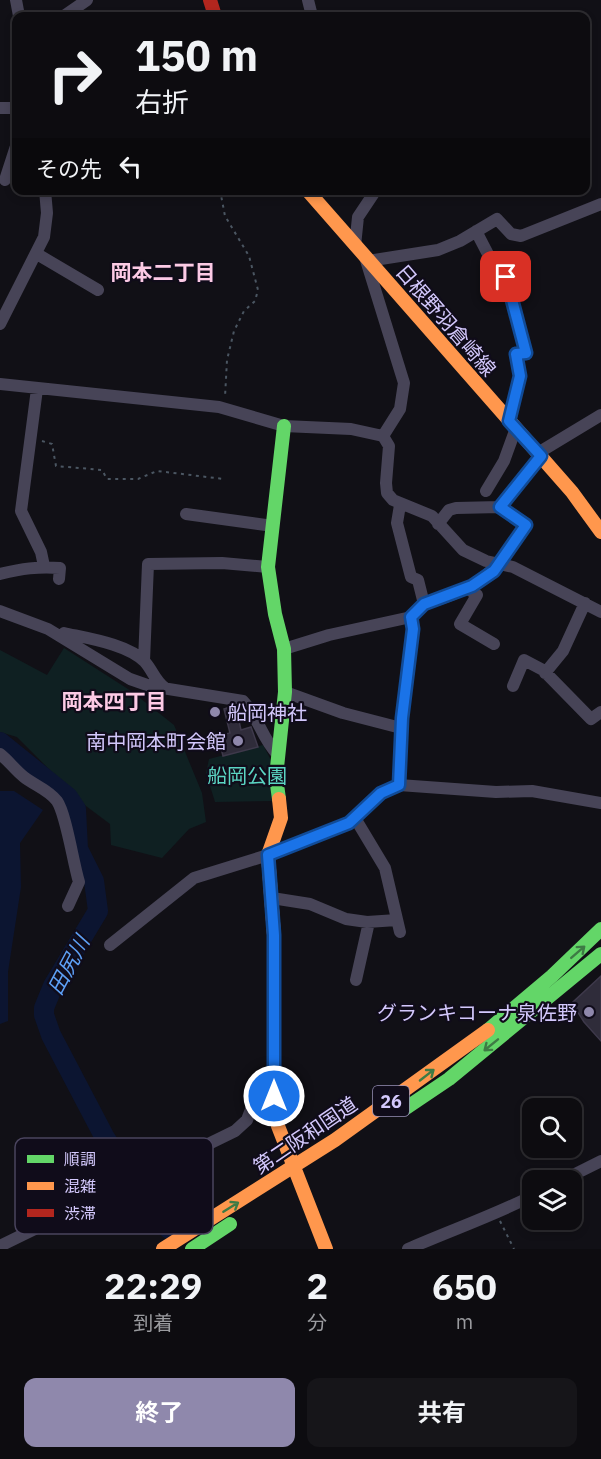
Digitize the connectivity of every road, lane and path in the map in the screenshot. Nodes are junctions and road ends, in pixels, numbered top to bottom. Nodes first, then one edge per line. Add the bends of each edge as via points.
1 (12, 158) edge
2 (5, 180) dead end
3 (45, 195) edge
4 (221, 195) edge
5 (311, 195) edge
6 (373, 195) edge
7 (601, 204) edge
8 (476, 231) junction
9 (37, 254) junction
10 (363, 254) junction
11 (98, 290) dead end
12 (0, 324) edge
13 (0, 384) edge
14 (37, 389) junction
15 (224, 409) junction
16 (601, 415) edge
17 (513, 424) junction
18 (285, 426) junction
19 (384, 436) junction
20 (30, 440) junction
21 (539, 455) junction
22 (224, 479) dead end
23 (486, 490) dead end
24 (400, 505) junction
25 (500, 507) junction
26 (186, 514) dead end
27 (438, 524) junction
28 (273, 526) junction
29 (601, 531) edge
30 (499, 564) junction
31 (44, 566) junction
32 (268, 567) junction
33 (0, 574) edge
34 (59, 579) dead end
35 (467, 588) junction
36 (585, 603) junction
37 (424, 604) junction
38 (0, 611) edge
39 (601, 612) edge
40 (411, 617) junction
41 (48, 629) junction
42 (494, 644) dead end
43 (284, 649) junction
44 (144, 661) junction
45 (545, 673) junction
46 (513, 686) dead end
47 (167, 689) junction
48 (285, 693) junction
49 (601, 712) edge
50 (401, 728) junction
51 (0, 754) edge
52 (278, 755) junction
53 (399, 785) junction
54 (601, 803) edge
55 (355, 818) junction
56 (268, 855) junction
57 (272, 898) junction
58 (68, 906) dead end
59 (369, 922) junction
60 (601, 929) edge
61 (110, 945) dead end
62 (601, 954) edge
63 (356, 980) dead end
64 (274, 1088) junction
65 (213, 1142) edge
66 (601, 1161) edge
67 (582, 1170) edge
68 (297, 1173) junction
69 (271, 1198) dead end
70 (522, 1201) edge
71 (496, 1213) junction
72 (242, 1216) dead end
73 (213, 1221) edge
74 (25, 1234) edge
75 (189, 1234) edge
76 (0, 1246) edge
77 (163, 1249) edge
78 (192, 1249) edge
79 (326, 1249) edge
80 (408, 1249) edge
81 (514, 1249) edge

1 - 2 street
3 - 9 street via 44,237
4 - 15 path via 231,228 246,246 258,290 255,301 238,320 228,350
5 - 10 main road, 日根野羽倉崎線
6 - 10 street via 358,217
7 - 8 street via 521,236 511,234 497,219
8 - 10 street via 438,250
8 - 17 street via 491,260 506,277 526,353 516,354 520,376
9 - 11 street
9 - 12 street
10 - 17 main road, 日根野羽倉崎線
10 - 19 street via 404,383 400,409
13 - 14 street
14 - 15 street via 150,398
14 - 20 street
15 - 18 street
16 - 21 street
17 - 21 main road, 日根野羽倉崎線
17 - 23 street via 504,461
18 - 19 street via 351,429
18 - 28 main road
19 - 24 street via 389,446 387,493
20 - 22 path via 52,444 56,466 95,468 112,481 157,471
20 - 31 street via 21,511
21 - 25 street
21 - 29 main road, 日根野羽倉崎線
24 - 27 street via 432,516
24 - 37 street via 397,523 411,577 418,580
25 - 27 street via 456,508 449,510
25 - 30 street via 526,525
26 - 28 street
27 - 30 street via 463,550
28 - 32 main road
30 - 35 street
30 - 36 street via 513,567
31 - 33 street
31 - 34 street via 60,568
32 - 43 main road
32 - 44 street via 148,564
35 - 37 street
35 - 42 street via 477,595 460,624
36 - 39 street
36 - 45 street via 563,651
37 - 40 street
38 - 41 street
40 - 43 street
40 - 50 street via 413,629
41 - 44 street via 104,642
41 - 47 street via 130,679
43 - 48 main road
44 - 47 street via 158,684
45 - 46 street via 524,660
45 - 49 street via 591,719
47 - 52 street via 243,701
48 - 50 street
48 - 52 main road
50 - 53 street
51 - 58 street via 57,801 62,812 79,882
52 - 56 main road via 276,777 281,818
53 - 54 street via 532,791
53 - 55 street via 381,793
55 - 56 street
55 - 59 street via 385,868 399,926
56 - 57 main road
56 - 61 street via 194,878
57 - 59 street via 310,904 346,919
57 - 64 main road
59 - 63 street
68 -> 60 main road, 第二阪和国道 / 26 via 488,1029
62 -> 68 main road, 第二阪和国道 / 26 via 449,1079
64 - 65 street via 258,1091 247,1120
64 - 68 main road via 278,1126
66 - 67 street
68 - 69 main road, 第二阪和国道 / 26
73 -> 68 main road, 第二阪和国道 / 26
68 - 79 main road
70 - 71 street
71 - 80 street
71 - 81 path
72 - 78 main road
74 - 76 street
77 -> 75 main road, 第二阪和国道 / 26

